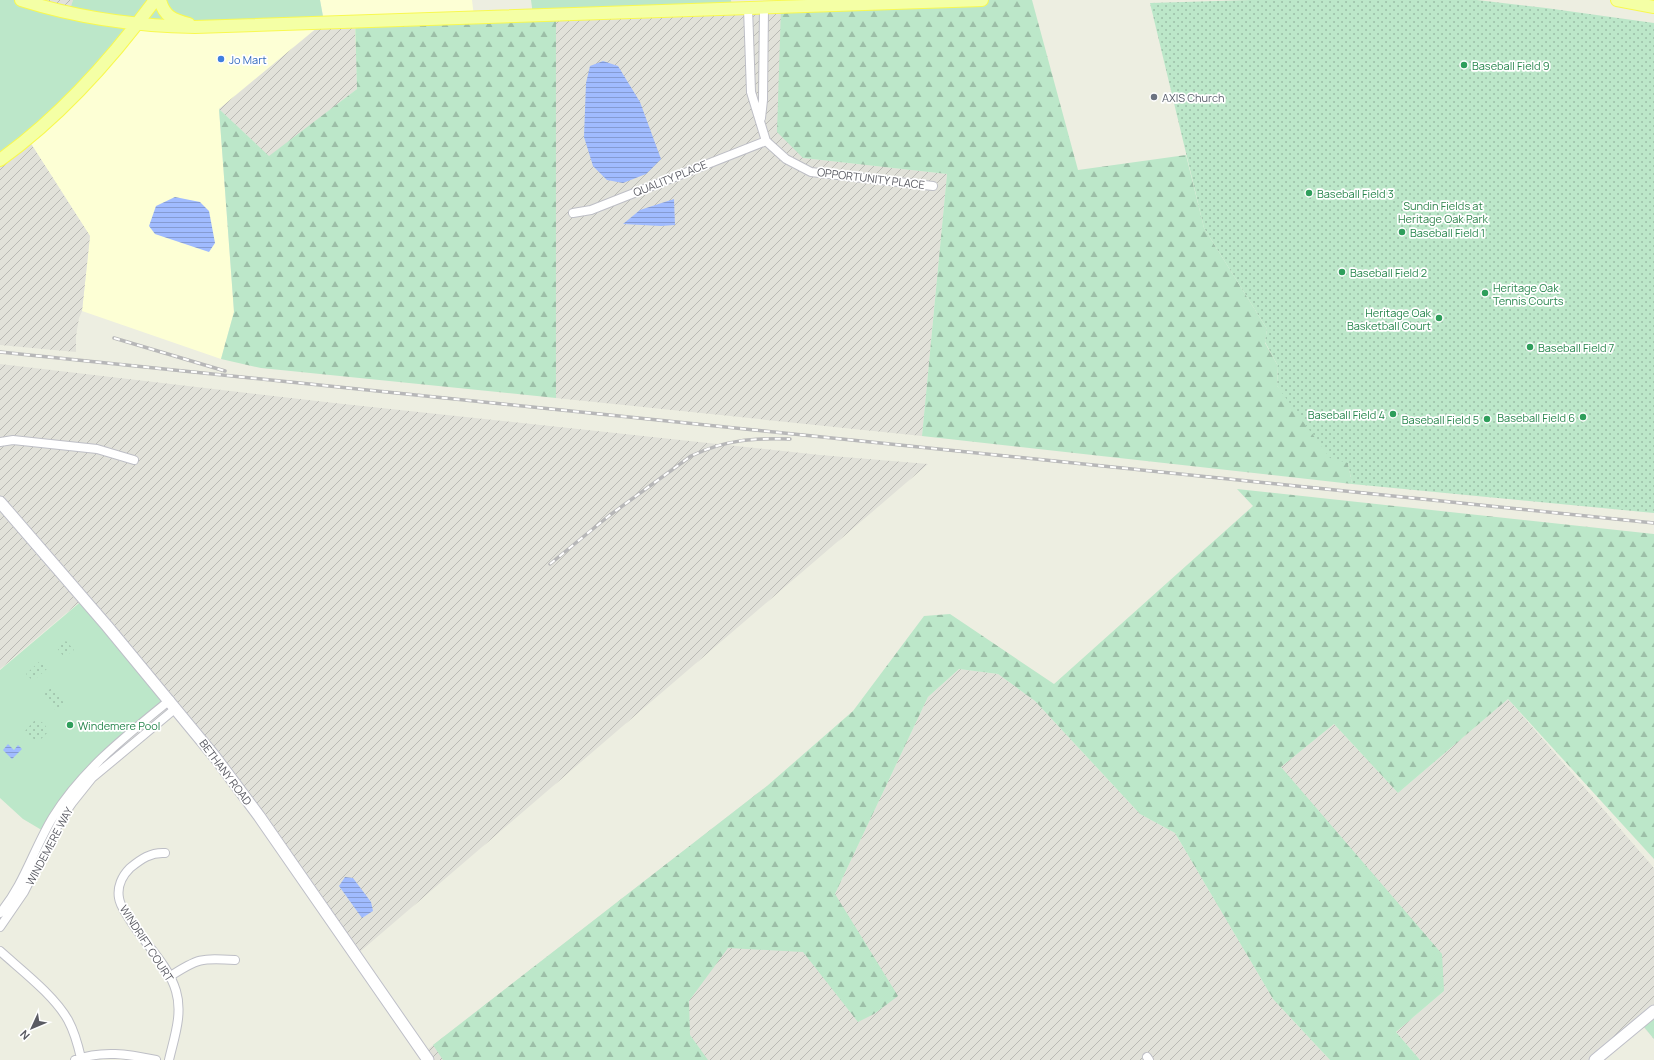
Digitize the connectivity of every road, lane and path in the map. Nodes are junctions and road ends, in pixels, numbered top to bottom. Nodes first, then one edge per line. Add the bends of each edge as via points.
1 (21, 0) edge
2 (155, 0) edge
3 (160, 0) edge
4 (982, 0) edge
5 (1617, 0) edge
6 (1654, 7) edge
7 (748, 8) junction
8 (764, 8) junction
9 (137, 24) junction
10 (195, 27) junction
11 (760, 122) junction
12 (766, 141) junction
13 (0, 160) edge
14 (934, 186) dead end
15 (573, 213) dead end
16 (0, 442) edge
17 (134, 460) dead end
18 (0, 502) edge
19 (173, 704) junction
20 (165, 853) dead end
21 (0, 913) edge
22 (0, 927) edge
23 (0, 951) edge
24 (235, 960) dead end
25 (169, 976) junction
26 (1654, 1011) edge
27 (78, 1059) edge
28 (156, 1060) edge
29 (169, 1060) edge
30 (428, 1060) edge
31 (1594, 1060) edge

1 - 9 main road via 80,16
2 - 9 main road
3 - 10 main road via 163,10 172,17
4 - 8 main road
5 - 6 main road
7 - 8 main road
7 - 10 main road
7 - 11 street via 751,92
8 - 11 street via 763,100
9 - 10 main road
9 - 13 main road via 71,100
11 - 12 street
12 - 14 street, OPPORTUNITY PLACE via 786,159 811,172
12 - 15 street, QUALITY PLACE via 591,210
16 - 17 street via 13,440 97,448
18 - 19 main road, BETHANY ROAD
19 - 21 street, WINDEMERE WAY via 113,747 76,785 53,818 11,898
19 - 22 street, WINDEMERE WAY via 82,789 61,819 24,892
19 - 30 main road, BETHANY ROAD via 259,816
20 - 25 street, WINDRIFT COURT via 155,852 135,864 124,876 118,893 122,906
23 - 27 street via 61,1010 72,1028
24 - 25 street via 201,959
25 - 29 street, WINDRIFT COURT via 176,992 179,1012
26 - 31 main road
27 - 28 street via 115,1053

